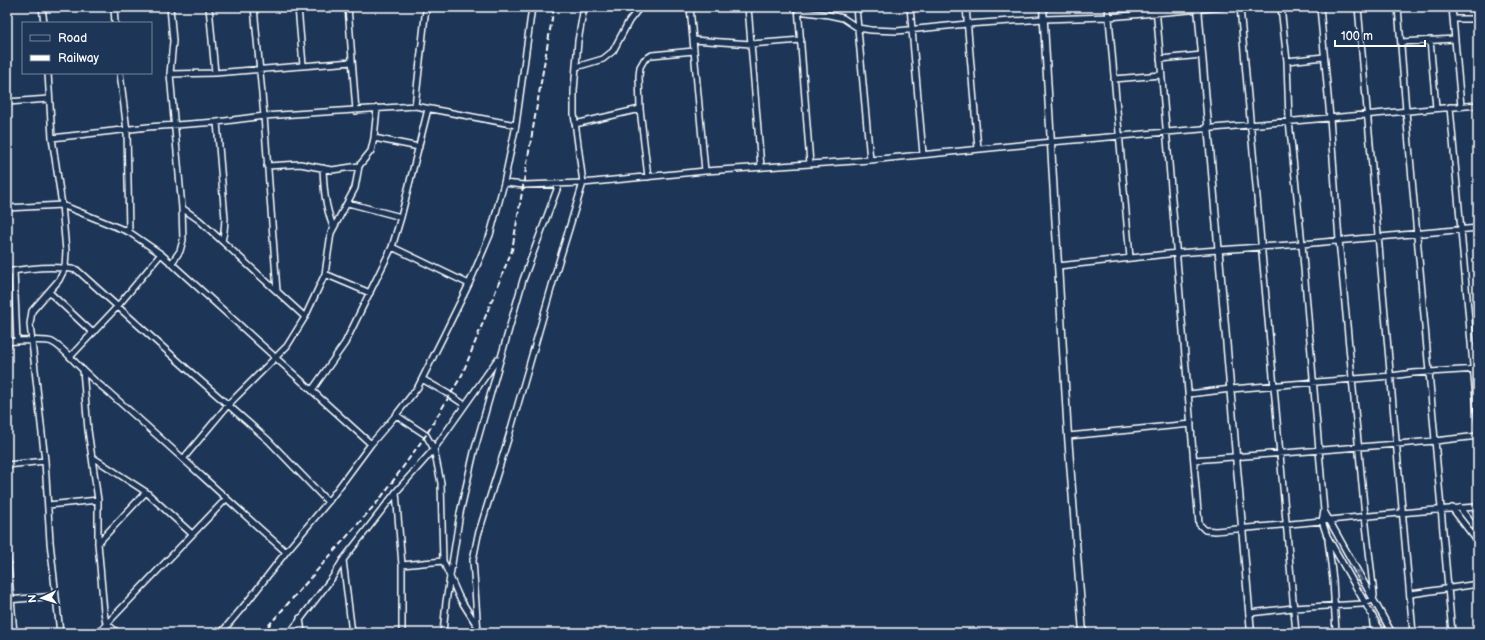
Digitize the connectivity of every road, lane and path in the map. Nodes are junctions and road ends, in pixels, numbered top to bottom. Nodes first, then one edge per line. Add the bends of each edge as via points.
1 (42, 7) edge
2 (114, 7) edge
3 (170, 7) edge
4 (209, 7) edge
5 (254, 7) edge
6 (298, 7) edge
7 (348, 7) edge
8 (428, 7) edge
9 (532, 7) edge
10 (584, 7) edge
11 (640, 7) edge
12 (690, 7) edge
13 (748, 7) edge
14 (856, 7) edge
15 (910, 7) edge
16 (966, 7) edge
17 (1043, 7) edge
18 (1108, 7) edge
19 (1156, 7) edge
20 (1224, 7) edge
21 (1240, 7) edge
22 (1281, 7) edge
23 (1320, 7) edge
24 (1358, 7) edge
25 (1398, 7) edge
26 (1452, 7) edge
27 (1198, 8) edge
28 (798, 9) edge
29 (1156, 13) junction
30 (1109, 17) junction
31 (1044, 19) junction
32 (1453, 19) junction
33 (1478, 19) edge
34 (44, 22) edge
35 (115, 22) edge
36 (967, 24) junction
37 (858, 28) junction
38 (912, 30) junction
39 (1455, 39) junction
40 (693, 40) junction
41 (801, 40) junction
42 (1430, 40) junction
43 (1401, 42) junction
44 (751, 44) junction
45 (694, 51) junction
46 (1202, 55) junction
47 (1324, 56) junction
48 (1160, 59) junction
49 (1287, 61) junction
50 (352, 62) junction
51 (303, 65) junction
52 (576, 67) junction
53 (259, 69) junction
54 (215, 73) junction
55 (48, 74) edge
56 (120, 74) edge
57 (170, 74) junction
58 (1161, 75) junction
59 (1114, 79) junction
60 (49, 99) junction
61 (7, 102) edge
62 (1478, 105) edge
63 (416, 106) junction
64 (1461, 106) junction
65 (1450, 107) junction
66 (377, 108) junction
67 (1436, 108) junction
68 (428, 109) junction
69 (640, 109) junction
70 (356, 110) junction
71 (1406, 111) junction
72 (1368, 114) junction
73 (264, 116) junction
74 (1330, 118) junction
75 (1290, 121) junction
76 (217, 122) junction
77 (575, 124) junction
78 (516, 125) junction
79 (1251, 125) junction
80 (174, 126) junction
81 (1209, 129) junction
82 (127, 131) junction
83 (1166, 132) junction
84 (1120, 137) junction
85 (52, 138) junction
86 (374, 138) junction
87 (1051, 142) junction
88 (419, 147) junction
89 (978, 149) junction
90 (923, 154) junction
91 (870, 160) junction
92 (810, 164) junction
93 (267, 166) junction
94 (359, 166) junction
95 (761, 167) junction
96 (323, 168) junction
97 (705, 171) junction
98 (648, 177) junction
99 (504, 182) junction
100 (559, 184) junction
101 (583, 184) junction
102 (348, 203) junction
103 (62, 205) junction
104 (7, 208) edge
105 (182, 208) junction
106 (401, 217) junction
107 (333, 227) junction
108 (1478, 228) edge
109 (1460, 229) junction
110 (129, 232) junction
111 (1417, 233) junction
112 (1378, 237) junction
113 (1339, 240) junction
114 (222, 241) junction
115 (1302, 244) junction
116 (392, 247) junction
117 (1262, 247) junction
118 (1220, 250) junction
119 (161, 254) junction
120 (1177, 254) junction
121 (1130, 258) junction
122 (171, 264) junction
123 (1058, 266) junction
124 (65, 268) junction
125 (14, 271) junction
126 (7, 272) edge
127 (324, 274) junction
128 (469, 284) junction
129 (277, 291) junction
130 (49, 292) junction
131 (370, 293) junction
132 (117, 307) junction
133 (305, 317) junction
134 (92, 333) junction
135 (17, 341) junction
136 (7, 342) edge
137 (33, 342) junction
138 (500, 356) junction
139 (70, 357) junction
140 (277, 357) junction
141 (1475, 369) edge
142 (83, 370) junction
143 (1430, 372) junction
144 (1391, 376) junction
145 (422, 379) junction
146 (1353, 379) junction
147 (1314, 383) junction
148 (1273, 386) junction
149 (1231, 389) junction
150 (312, 390) junction
151 (1189, 394) junction
152 (228, 405) junction
153 (465, 405) junction
154 (396, 415) junction
155 (1478, 421) edge
156 (1191, 424) junction
157 (1068, 436) junction
158 (1478, 436) edge
159 (1435, 441) junction
160 (371, 444) junction
161 (1397, 444) junction
162 (1360, 447) junction
163 (434, 449) junction
164 (1320, 450) junction
165 (1280, 454) junction
166 (1237, 456) junction
167 (92, 457) junction
168 (184, 459) junction
169 (1194, 460) junction
170 (45, 461) junction
171 (7, 465) edge
172 (146, 492) junction
173 (396, 492) junction
174 (226, 499) junction
175 (98, 500) junction
176 (328, 502) junction
177 (48, 505) junction
178 (1478, 507) edge
179 (1441, 508) junction
180 (1452, 508) junction
181 (1460, 508) junction
182 (1324, 511) junction
183 (1404, 511) junction
184 (1365, 516) junction
185 (1329, 520) junction
186 (1322, 521) junction
187 (1287, 525) junction
188 (1243, 528) junction
189 (1478, 531) edge
190 (192, 534) junction
191 (1327, 536) junction
192 (1478, 542) edge
193 (98, 543) junction
194 (286, 552) junction
195 (7, 554) edge
196 (343, 560) junction
197 (444, 561) junction
198 (402, 565) junction
199 (450, 574) junction
200 (1478, 584) edge
201 (1449, 588) junction
202 (1411, 594) junction
203 (56, 596) junction
204 (9, 600) edge
205 (1373, 600) junction
206 (1366, 603) junction
207 (1335, 606) junction
208 (1293, 608) junction
209 (1250, 612) junction
210 (1372, 615) junction
211 (300, 618) junction
212 (106, 623) junction
213 (477, 624) junction
214 (14, 633) edge
215 (60, 633) edge
216 (98, 633) edge
217 (118, 633) edge
218 (222, 633) edge
219 (290, 633) edge
220 (302, 633) edge
221 (352, 633) edge
222 (402, 633) edge
223 (443, 633) edge
224 (478, 633) edge
225 (1083, 633) edge
226 (1252, 633) edge
227 (1296, 633) edge
228 (1336, 633) edge
229 (1374, 633) edge
230 (1382, 633) edge
231 (1392, 633) edge
232 (1413, 633) edge
233 (1452, 633) edge

1 - 34 street
2 - 35 street
3 - 57 street via 173,41
4 - 54 street
5 - 53 street
6 - 51 street
7 - 50 street
8 - 63 street
9 - 78 street
10 - 52 street
11 - 52 street via 629,21 613,51 603,59
12 - 40 street
13 - 44 street
14 - 37 street
15 - 38 street
16 - 36 street
17 - 31 street
18 - 30 street
19 - 29 street
20 - 27 street
21 - 79 street
22 - 49 street
23 - 47 street
24 - 72 street
25 - 43 street
26 - 32 street
27 - 29 street
27 - 46 street
28 - 37 street via 843,18
28 - 41 street
29 - 30 street
29 - 48 street
30 - 31 street
30 - 59 street
31 - 36 street
31 - 87 street
32 - 33 street
32 - 39 street
36 - 38 street
36 - 89 street
37 - 38 street
37 - 91 street
38 - 90 street
39 - 42 street
39 - 64 street
40 - 44 street
40 - 45 street
41 - 44 street
41 - 92 street
42 - 43 street
42 - 67 street
43 - 71 street
44 - 95 street
45 - 69 street via 656,54 644,60 639,71
45 - 97 street
46 - 48 street
46 - 81 street
47 - 49 street
47 - 74 street
48 - 58 street
49 - 75 street
50 - 51 street
50 - 70 street
51 - 53 street
52 - 77 street
53 - 54 street
53 - 73 street
54 - 57 street
55 - 60 street
56 - 82 street
57 - 80 street
58 - 59 street
58 - 83 street
59 - 84 street
60 - 61 street
60 - 85 street
62 - 64 street
63 - 66 street
63 - 68 street
64 - 65 street
65 - 67 street
65 - 109 street
66 - 70 street
66 - 86 street
67 - 71 street
68 - 78 street
68 - 88 street
69 - 77 street
69 - 98 street
70 - 73 street
71 - 72 street
71 - 111 street
72 - 74 street
72 - 112 street
73 - 76 street
73 - 93 street
74 - 75 street
74 - 113 street
75 - 79 street
75 - 115 street
76 - 80 street
76 - 114 street via 225,219
77 - 101 street
78 - 99 street
79 - 81 street
79 - 117 street
80 - 82 street
80 - 105 street
81 - 83 street
81 - 118 street
82 - 85 street
82 - 110 street
83 - 84 street
83 - 120 street
84 - 87 street
84 - 121 street
85 - 103 street
86 - 88 street
86 - 94 street via 369,156
87 - 89 street
87 - 123 street
88 - 106 street
89 - 90 street
90 - 91 street
91 - 92 street
92 - 95 street
93 - 96 street via 300,164
93 - 129 street
94 - 96 street via 332,170
94 - 102 street via 355,188
95 - 97 street
96 - 107 street via 325,202
97 - 98 street
98 - 101 street
99 - 100 street via 524,185
99 - 128 street via 490,235
100 - 101 street
100 - 138 street via 523,280
101 - 213 street via 478,535 473,560
102 - 106 street
102 - 107 street
103 - 104 street
103 - 110 street
103 - 124 street
105 - 114 street
105 - 122 street via 182,245
106 - 116 street
107 - 127 street
108 - 109 street
109 - 111 street
109 - 141 street
110 - 119 street
111 - 112 street
111 - 143 street
112 - 113 street
112 - 144 street
113 - 115 street
113 - 146 street
114 - 129 street
115 - 117 street
115 - 147 street
116 - 128 street
116 - 131 street
117 - 118 street
117 - 148 street
118 - 120 street
118 - 149 street
119 - 122 street
119 - 132 street
120 - 121 street
120 - 151 street
121 - 123 street
122 - 140 street
123 - 157 street
124 - 125 street
124 - 130 street
124 - 132 street via 77,270
125 - 126 street
125 - 135 street
127 - 131 street
127 - 133 street
128 - 145 street
129 - 133 street
130 - 134 street
130 - 137 street via 30,316
131 - 150 street via 345,343
132 - 134 street
132 - 152 street
133 - 140 street
134 - 139 street
135 - 136 street
135 - 137 street
137 - 139 street via 50,341
137 - 170 street
138 - 153 street
138 - 199 street via 472,460
139 - 142 street
140 - 150 street
140 - 152 street
141 - 143 street
141 - 155 street
142 - 167 street
142 - 168 street
143 - 144 street
143 - 159 street
144 - 146 street
144 - 161 street
145 - 153 street
145 - 154 street
146 - 147 street
146 - 162 street
147 - 148 street
147 - 164 street
148 - 149 street
148 - 165 street
149 - 151 street
149 - 166 street
150 - 160 street
151 - 156 street
152 - 168 street
152 - 176 street via 268,440
153 - 163 street
154 - 160 street
154 - 163 street via 426,435
156 - 157 street
156 - 169 street
157 - 225 street
158 - 159 street
159 - 161 street
159 - 179 street
160 - 176 street
161 - 162 street
161 - 183 street
162 - 164 street
162 - 184 street
163 - 173 street
163 - 197 street via 441,483
164 - 165 street
164 - 182 street
165 - 166 street
165 - 187 street
166 - 169 street
166 - 188 street
167 - 172 street
167 - 175 street
168 - 174 street
169 - 188 street via 1199,524 1205,530 1215,531
170 - 171 street
170 - 177 street
172 - 190 street
172 - 193 street
173 - 196 street
173 - 198 street
174 - 190 street
174 - 194 street
175 - 177 street
175 - 193 street
176 - 194 street
177 - 203 street
178 - 181 street
179 - 180 street
179 - 183 street
179 - 201 street
180 - 181 street
180 - 192 street
181 - 189 street
182 - 185 street
182 - 186 street
183 - 184 street
183 - 202 street
184 - 185 street
184 - 205 street
185 - 186 street
205 -> 185 street
186 - 187 street
186 - 191 street
187 - 188 street
187 - 208 street
188 - 209 street
190 - 212 street
191 - 206 street
191 - 207 street
193 - 212 street
194 - 218 street
195 - 204 street
196 - 211 street
196 - 221 street
197 - 198 street
197 - 199 street
198 - 222 street
199 - 213 street via 459,597
199 - 223 street
200 - 201 street
201 - 202 street
201 - 233 street
202 - 232 street
203 - 204 street
203 - 215 street
204 - 214 street
205 - 206 street
205 - 231 street
206 - 207 street
206 - 210 street
207 - 208 street
207 - 228 street
208 - 209 street
208 - 227 street
209 - 226 street
210 - 229 street
210 - 230 street
211 - 219 street
211 - 220 street
212 - 216 street
212 - 217 street
213 - 224 street

